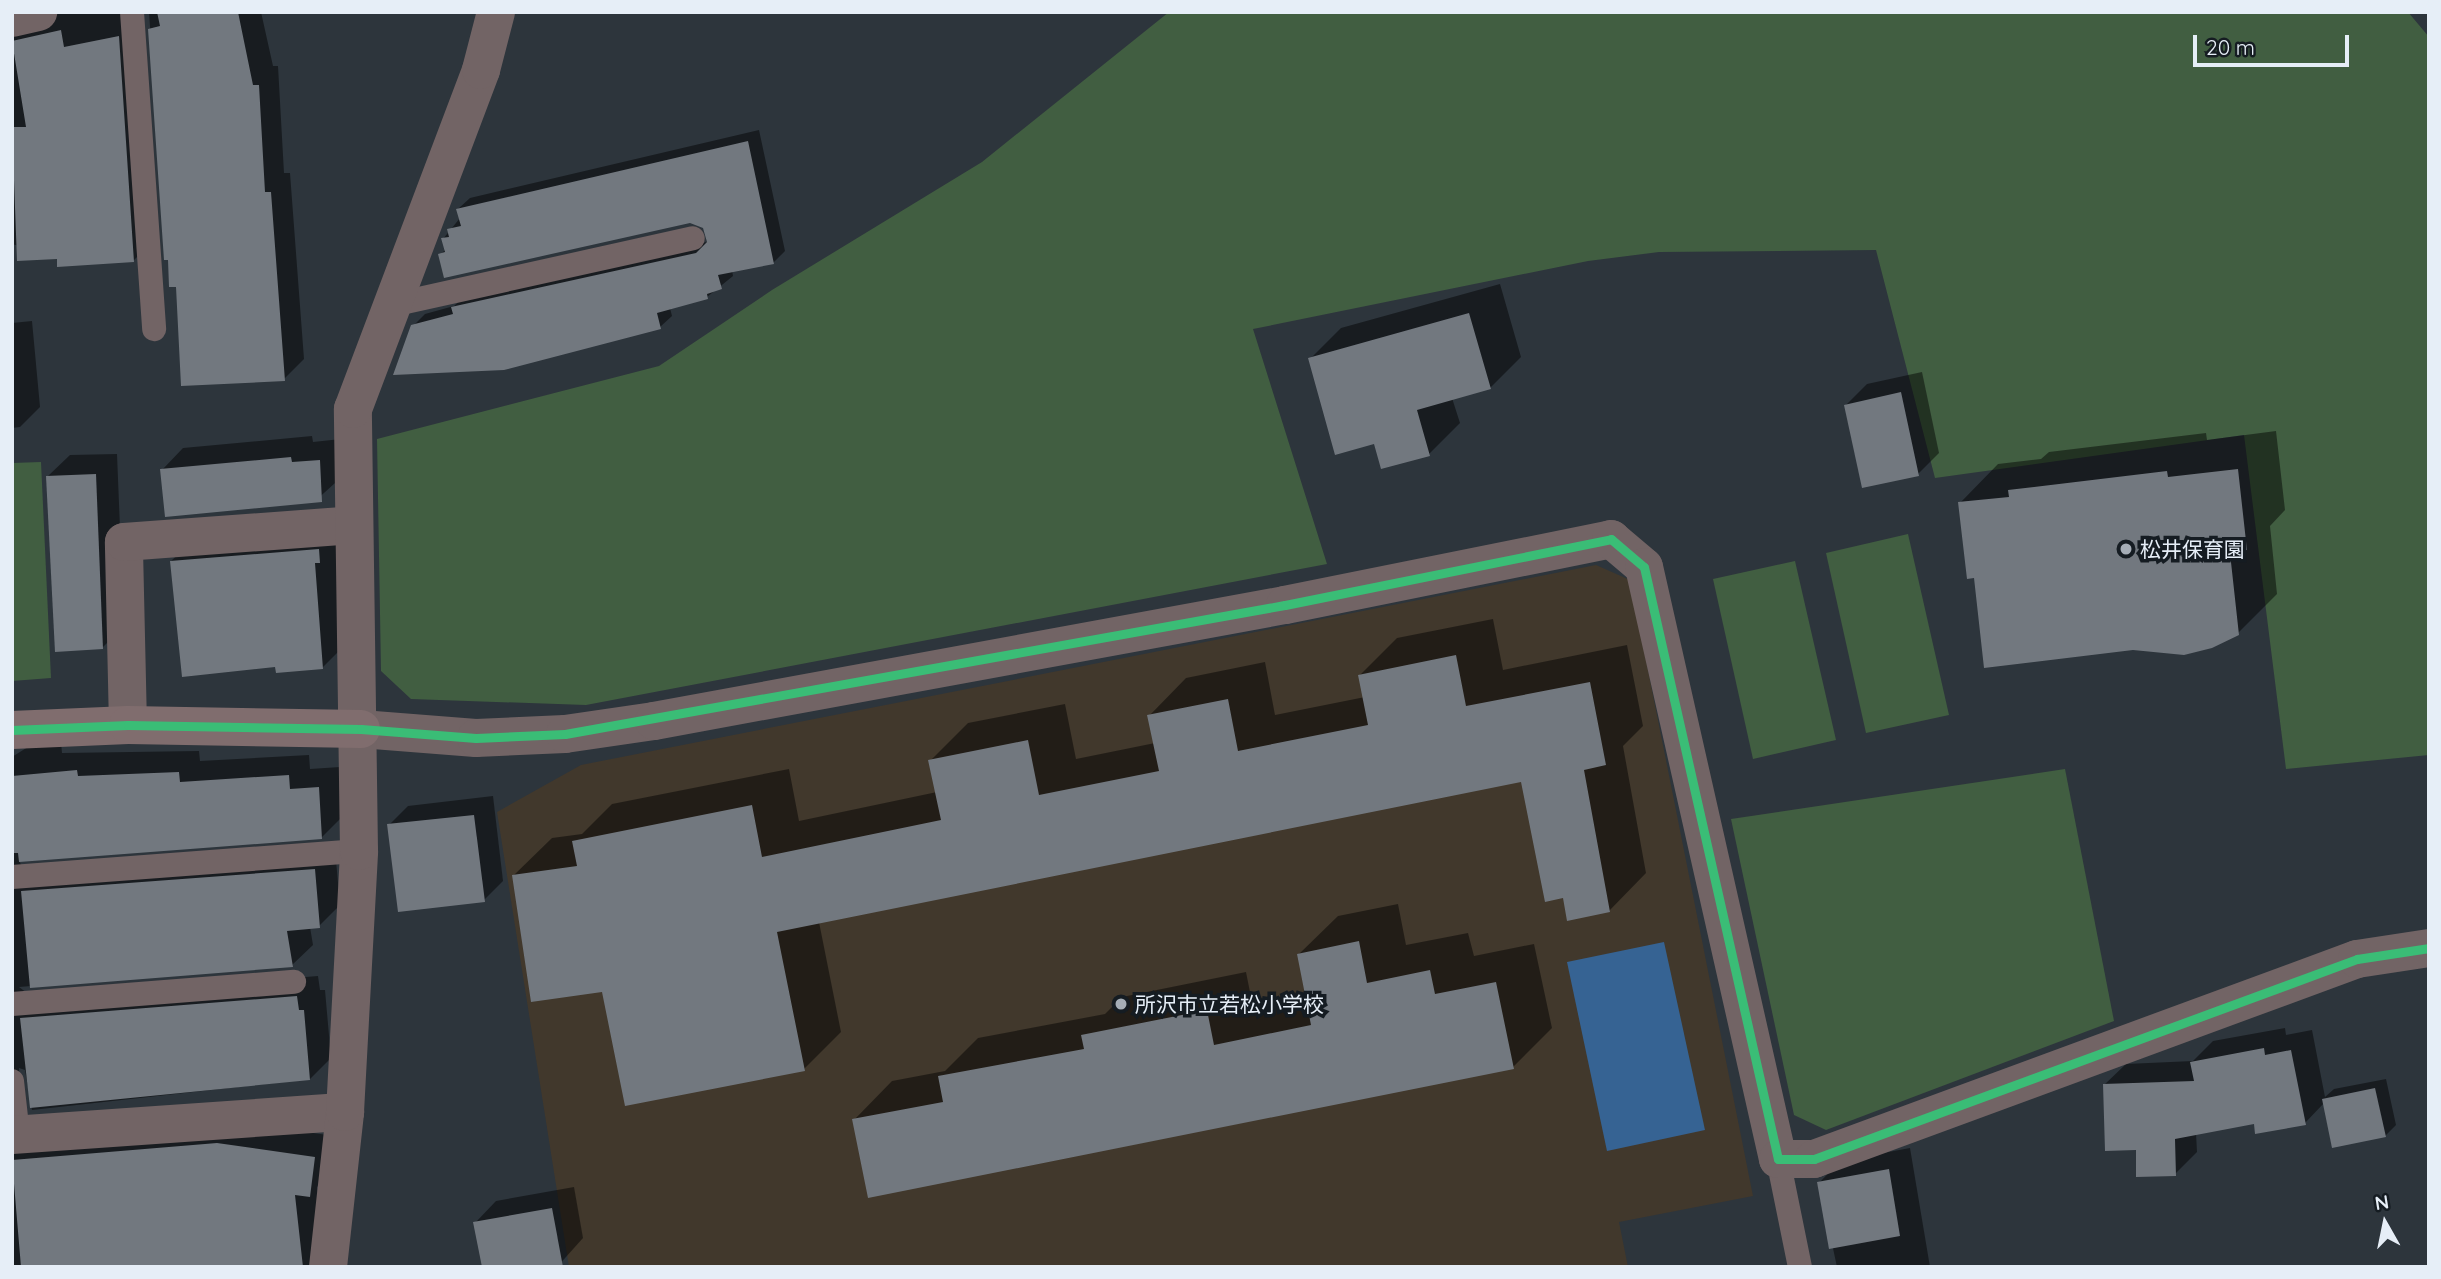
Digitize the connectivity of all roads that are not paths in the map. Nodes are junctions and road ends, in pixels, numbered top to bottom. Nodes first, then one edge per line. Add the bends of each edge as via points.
1 (38, 12) edge
2 (132, 12) edge
3 (496, 12) edge
4 (12, 18) edge
5 (693, 238) dead end
6 (392, 305) junction
7 (155, 329) dead end
8 (353, 525) junction
9 (128, 726) junction
10 (361, 729) junction
11 (12, 730) edge
12 (359, 851) junction
13 (12, 877) edge
14 (2429, 948) edge
15 (294, 982) dead end
16 (12, 1004) edge
17 (12, 1081) edge
18 (345, 1112) junction
19 (15, 1135) edge
20 (1778, 1158) junction
21 (328, 1267) edge
22 (1800, 1267) edge

1 - 4 street
2 - 7 lane
3 - 6 street via 481,69
5 - 6 lane
6 - 8 street via 353,409
8 - 9 street via 124,542
8 - 10 street
9 - 10 street
9 - 11 street
10 - 12 street
10 - 20 street via 476,738 565,734 1285,605 1611,540 1644,567
12 - 13 lane
12 - 18 street
14 - 20 street via 2357,959 1814,1159
15 - 16 lane
17 - 19 lane
18 - 19 street
18 - 21 street
20 - 22 lane

